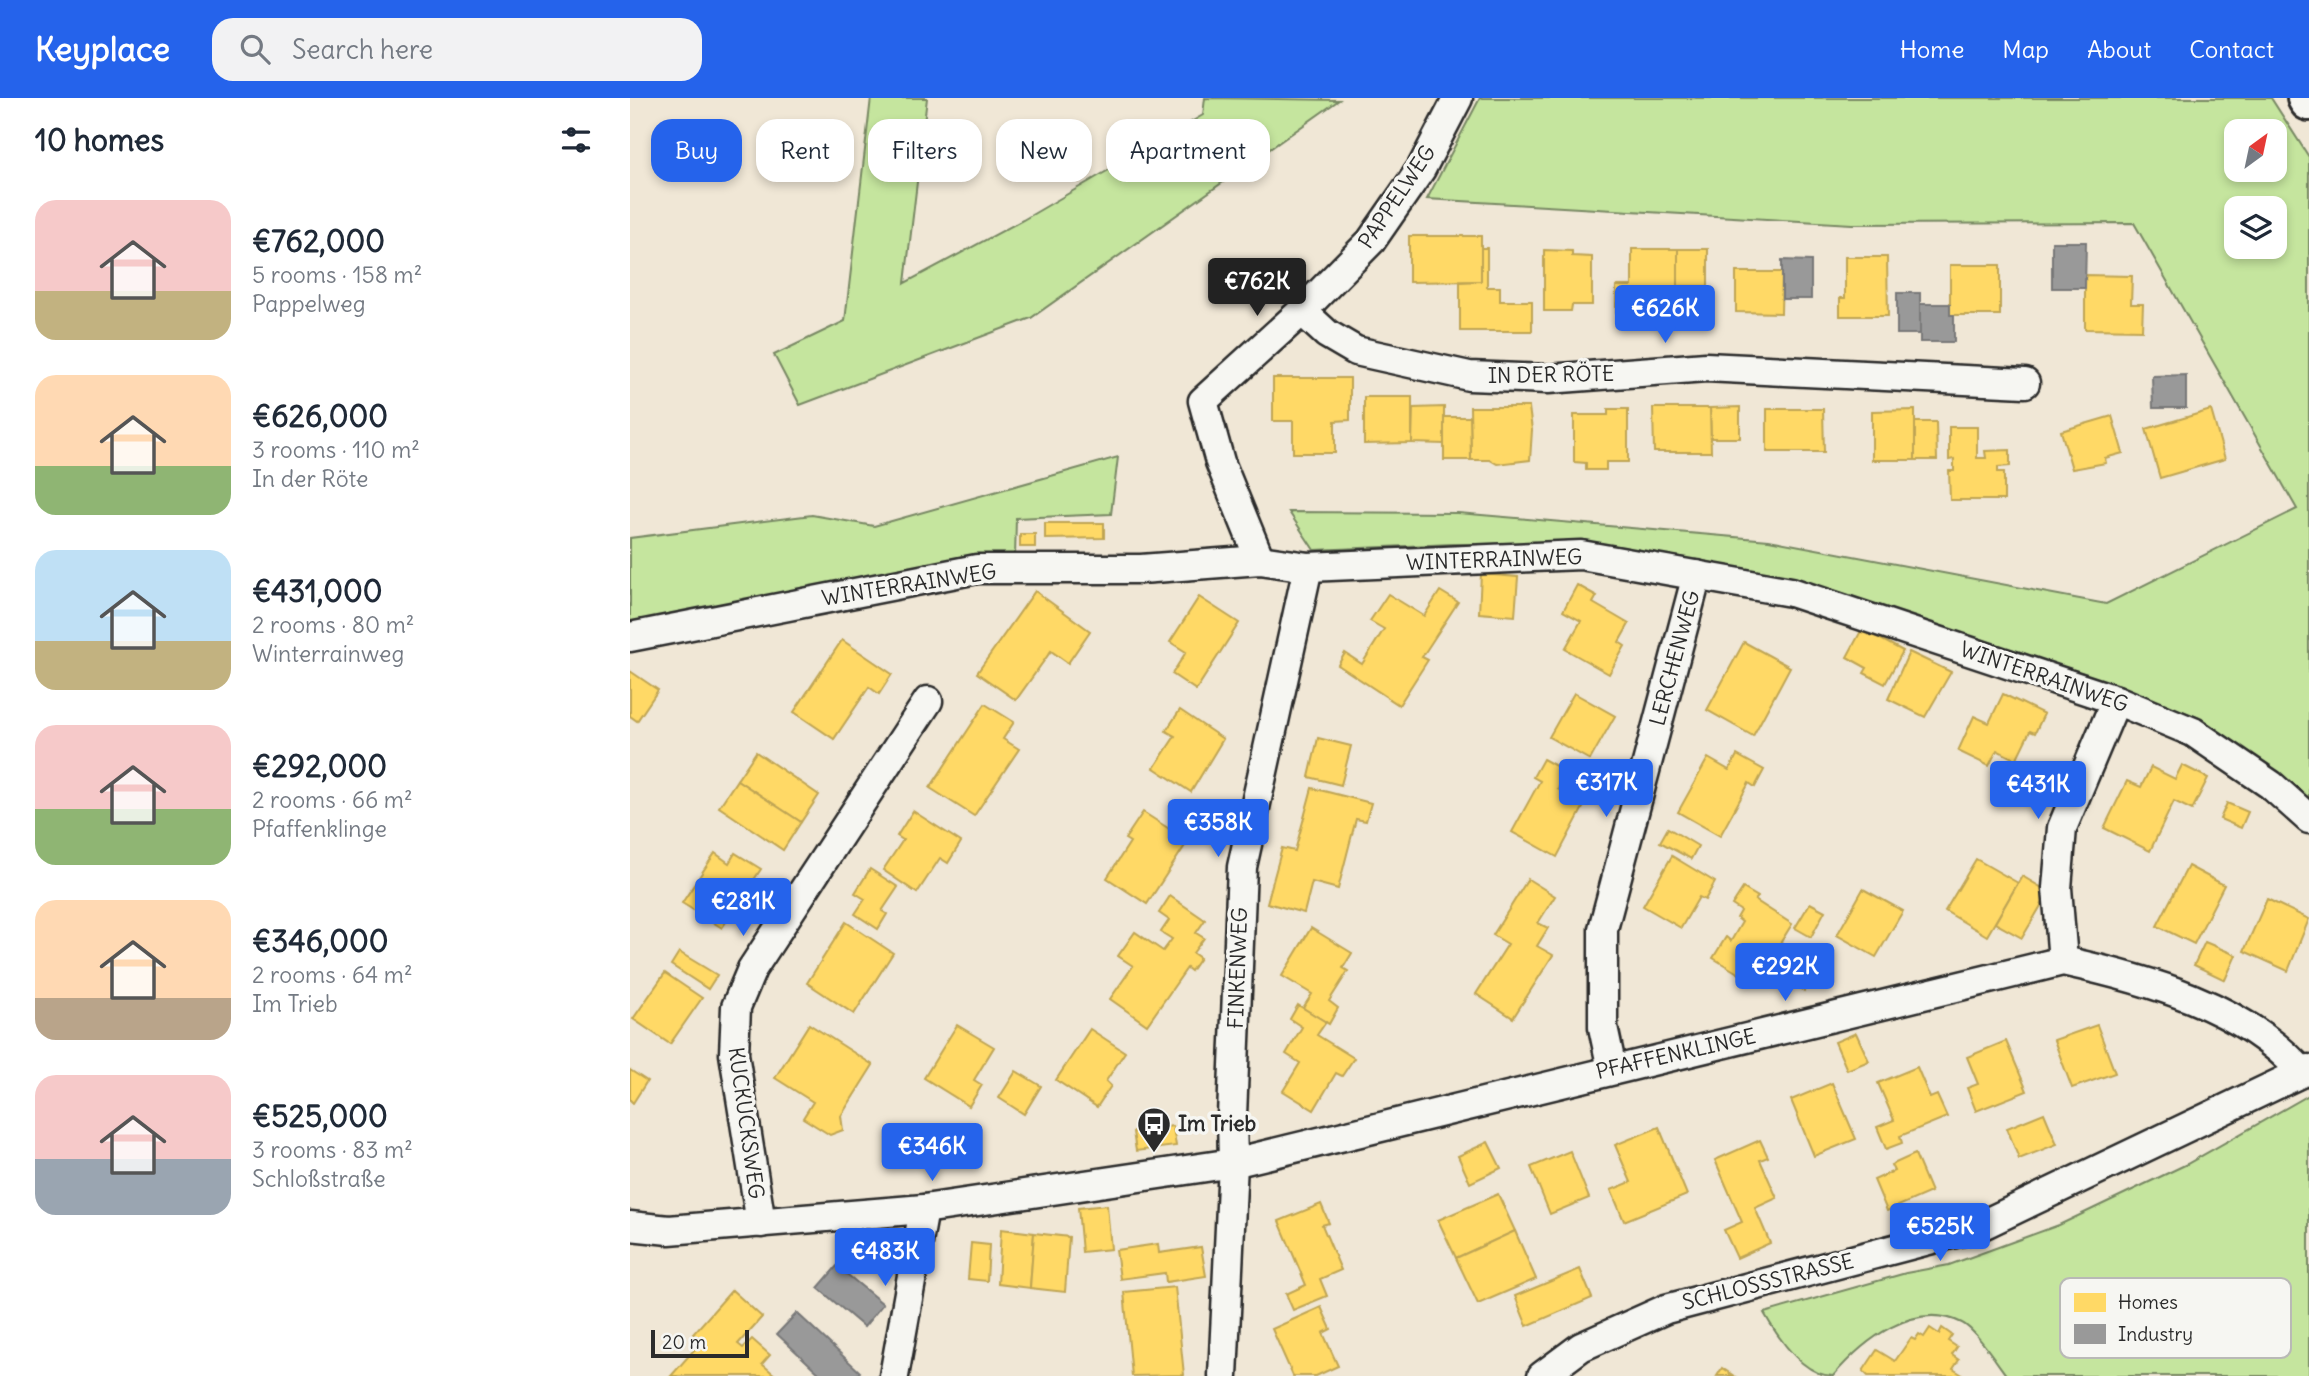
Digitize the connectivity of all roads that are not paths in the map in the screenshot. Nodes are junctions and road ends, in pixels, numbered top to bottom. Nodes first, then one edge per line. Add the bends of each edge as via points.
1 (1458, 98) edge
2 (1302, 311) junction
3 (2025, 383) dead end
4 (1260, 560) junction
5 (1308, 567) junction
6 (1697, 575) junction
7 (630, 637) edge
8 (2116, 700) junction
9 (928, 701) dead end
10 (2309, 819) edge
11 (2063, 961) junction
12 (1612, 1069) junction
13 (2305, 1070) edge
14 (1233, 1163) junction
15 (925, 1209) junction
16 (761, 1223) junction
17 (630, 1226) edge
18 (894, 1376) edge
19 (1223, 1376) edge
20 (1542, 1376) edge

1 - 2 street, PAPPELWEG via 1421,169 1371,240
2 - 3 street, IN DER RÖTE via 1327,334 1356,351 1469,376 1548,379 1706,367
2 - 4 street, PAPPELWEG via 1203,401 1220,462
4 - 5 street, WINTERRAINWEG
4 - 7 street, WINTERRAINWEG via 1141,569 977,569
5 - 6 street, WINTERRAINWEG via 1581,555
5 - 14 street, FINKENWEG via 1242,867
6 - 8 street, WINTERRAINWEG via 1791,592
6 - 12 street, LERCHENWEG via 1603,929 1602,1027
8 - 10 street, WINTERRAINWEG via 2193,732 2271,785
8 - 11 street via 2062,828 2057,888
9 - 16 street, KUCKUCKSWEG via 752,969 736,1007 734,1054
11 - 12 street, PFAFFENKLINGE
11 - 13 street, PFAFFENKLINGE via 2126,974 2241,1020
12 - 14 street, PFAFFENKLINGE
13 - 20 street, SCHLOSSSTRASSE via 1978,1227 1665,1308 1581,1348
14 - 15 street
14 - 19 street, FINKENWEG
15 - 16 street
15 - 18 street
16 - 17 street via 670,1230

